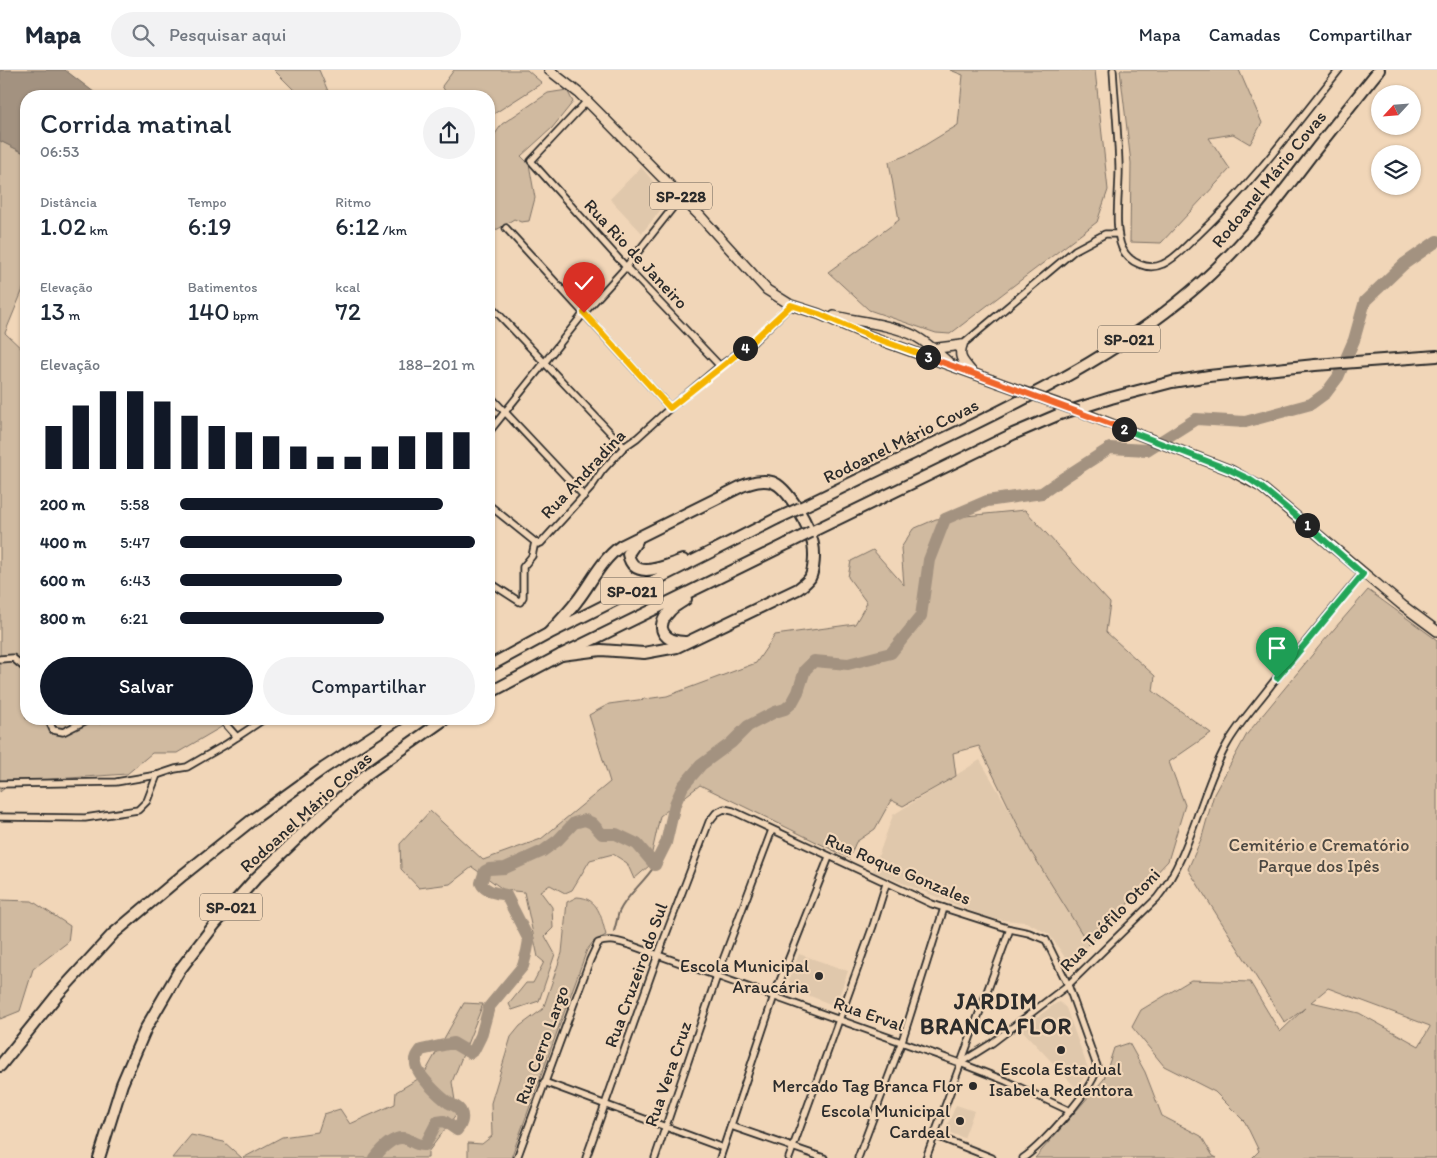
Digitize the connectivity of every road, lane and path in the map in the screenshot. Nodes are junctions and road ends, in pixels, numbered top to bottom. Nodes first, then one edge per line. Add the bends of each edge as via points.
1 (549, 70) edge
2 (1113, 70) edge
3 (1339, 70) edge
4 (1379, 70) edge
5 (587, 100) junction
6 (682, 196) junction
7 (506, 228) dead end
8 (1118, 234) junction
9 (626, 267) junction
10 (791, 305) junction
11 (495, 310) edge
12 (584, 313) junction
13 (819, 314) junction
14 (962, 345) junction
15 (933, 349) junction
16 (915, 352) junction
17 (952, 353) junction
18 (1437, 356) edge
19 (942, 357) junction
20 (544, 363) junction
21 (720, 366) junction
22 (954, 367) junction
23 (973, 373) junction
24 (495, 401) edge
25 (670, 408) junction
26 (505, 412) junction
27 (495, 424) edge
28 (624, 447) junction
29 (584, 496) junction
30 (495, 511) edge
31 (644, 534) junction
32 (535, 542) junction
33 (706, 554) junction
34 (1363, 574) junction
35 (710, 582) junction
36 (495, 586) edge
37 (1437, 631) edge
38 (548, 634) junction
39 (689, 642) junction
40 (561, 655) junction
41 (0, 659) edge
42 (20, 663) edge
43 (495, 663) edge
44 (495, 690) edge
45 (50, 725) edge
46 (77, 725) edge
47 (226, 725) edge
48 (255, 725) edge
49 (390, 725) edge
50 (437, 725) edge
51 (237, 737) junction
52 (157, 775) junction
53 (0, 784) edge
54 (724, 808) joint
55 (0, 817) edge
56 (772, 830) junction
57 (829, 857) junction
58 (886, 884) junction
59 (944, 908) junction
60 (1010, 929) junction
61 (598, 943) joint
62 (658, 955) junction
63 (717, 976) junction
64 (1068, 985) junction
65 (774, 996) junction
66 (838, 1020) junction
67 (902, 1041) junction
68 (960, 1063) junction
69 (0, 1066) edge
70 (544, 1082) junction
71 (606, 1105) junction
72 (1070, 1111) junction
73 (666, 1126) junction
74 (731, 1126) junction
75 (934, 1135) junction
76 (793, 1146) junction
77 (723, 1148) junction
78 (99, 1158) edge
79 (517, 1158) edge
80 (586, 1158) edge
81 (655, 1158) edge
82 (720, 1158) edge
83 (789, 1158) edge
84 (824, 1158) edge
85 (858, 1158) edge
86 (926, 1158) edge
87 (992, 1158) edge
88 (1023, 1158) edge

1 - 5 main road, SP-228
2 - 8 street via 1119,166
3 - 8 street via 1247,186 1174,257 1162,265 1138,265 1122,249
4 - 33 highway, Rodoanel Mário Covas / SP-021, bridge via 1233,252 1162,315 1118,347 1005,409
5 - 6 main road, SP-228
5 - 9 street, Rua Rio de Janeiro via 531,161
6 - 9 street
6 - 10 main road, SP-228 via 767,290
7 - 12 street
8 - 14 street via 1105,234 1075,250
9 - 12 street
9 - 21 street, Rua Rio de Janeiro
10 - 13 main road, SP-228
10 - 21 street, Rua Andradina via 753,342
11 - 20 street
12 - 20 street
12 - 25 street
13 - 15 main road via 876,324 914,335
13 - 16 main road, SP-228
14 - 15 main road
14 - 17 main road
14 - 23 main road via 959,353
15 - 16 main road
15 - 19 main road
16 - 19 main road
16 - 22 main road, SP-228
17 - 19 main road
17 - 22 main road via 950,358
18 - 35 highway, SP-021, bridge via 1209,376 1111,398 1067,412 979,450
19 - 22 main road
20 - 26 street
20 - 28 street
21 - 25 street, Rua Andradina
22 - 23 main road, SP-228
23 - 34 main road, SP-228, bridge via 1249,479
24 - 26 street
25 - 28 street, Rua Andradina
26 - 27 street
26 - 29 street
28 - 29 street, Rua Andradina
29 - 32 street, Rua Andradina via 541,543
30 - 32 street
31 - 33 highway via 628,554 629,562 640,570 652,570
31 - 38 highway via 602,563 577,601
31 - 39 highway via 742,486 762,480 773,482 793,500 813,544 812,571 809,579 798,589
32 - 36 street via 532,556 523,567 523,597 520,602
33 - 38 highway, Rodoanel Mário Covas / SP-021
34 - 37 main road, SP-228
34 - 64 street, Rua Teófilo Otoni via 1296,653 1227,744 1212,772 1177,868 1168,884
35 - 39 highway via 664,619 663,632 668,639
35 - 40 highway, SP-021
38 - 43 highway, Rodoanel Mário Covas / SP-021
39 - 40 highway via 644,653 601,650
40 - 44 highway, SP-021
41 - 42 street via 13,658
45 - 46 street via 53,730 63,732
47 - 51 street
48 - 51 street
49 - 69 highway, Rodoanel Mário Covas / SP-021 via 252,820 113,934 58,994
50 - 78 highway, Rodoanel Mário Covas / SP-021 via 368,774 256,878 215,924 179,971 146,1028
51 - 52 street via 187,767
52 - 53 street via 116,782
52 - 55 street via 147,801 138,810 84,818
54 - 56 street, Rua Roque Gonzales
54 - 62 street, Rua Cruzeiro do Sul via 709,822
56 - 57 street, Rua Roque Gonzales
56 - 63 street, Rua Vera Cruz
57 - 58 street, Rua Roque Gonzales
57 - 65 street
58 - 59 street, Rua Roque Gonzales
58 - 66 street
59 - 60 street, Rua Roque Gonzales
59 - 67 street
60 - 64 street, Rua Roque Gonzales via 1046,940
60 - 68 street
61 - 62 street, Rua Erval via 614,940
61 - 70 street, Rua Cerro Largo
62 - 63 street, Rua Erval
62 - 71 street, Rua Cruzeiro do Sul
63 - 65 street, Rua Erval
63 - 73 street, Rua Vera Cruz
64 - 68 street, Rua Teófilo Otoni via 992,1043
64 - 72 street, Rua Roque Gonzales via 1098,1072
65 - 66 street, Rua Erval
65 - 74 street
66 - 67 street, Rua Erval
66 - 76 street
67 - 68 street, Rua Erval
67 - 85 street
68 - 72 street, Rua Erval
68 - 75 street
70 - 71 street
70 - 79 street, Rua Cerro Largo
71 - 73 street
71 - 80 street, Rua Cruzeiro do Sul
72 - 88 street via 1045,1141
73 - 77 street
73 - 81 street, Rua Vera Cruz
74 - 76 street
74 - 77 street
75 - 86 street
75 - 87 street
76 - 83 street
76 - 84 street
77 - 82 street

